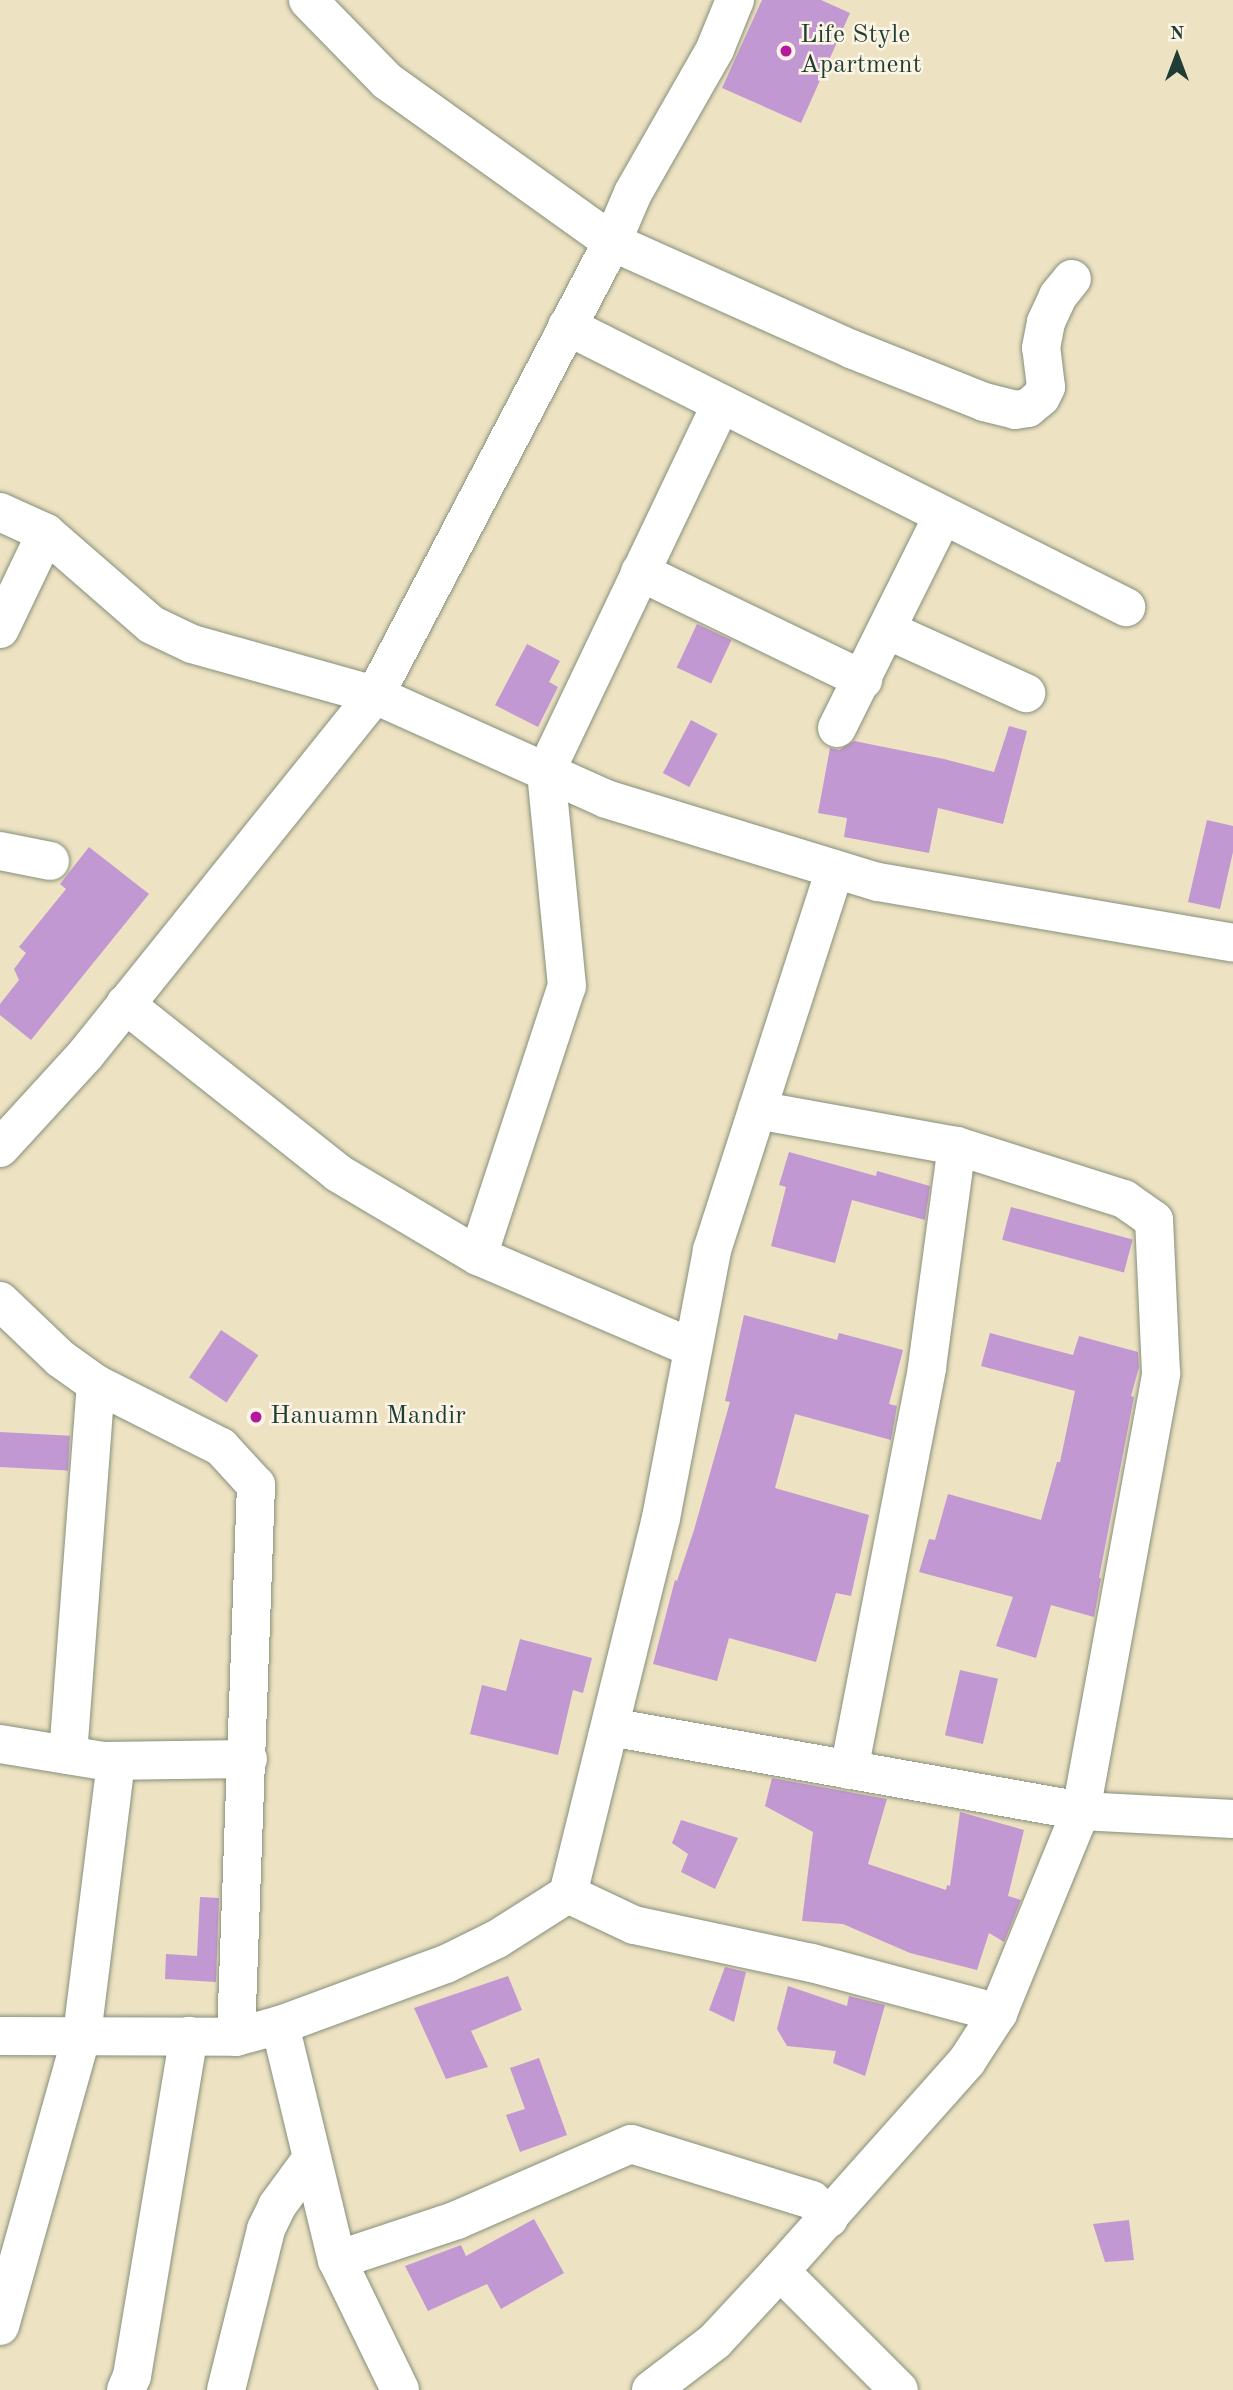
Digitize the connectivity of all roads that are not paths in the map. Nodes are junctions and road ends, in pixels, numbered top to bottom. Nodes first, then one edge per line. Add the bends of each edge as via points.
1 (308, 0) edge
2 (735, 0) edge
3 (612, 242) junction
4 (1072, 279) dead end
5 (567, 326) junction
6 (721, 404) junction
7 (0, 512) edge
8 (942, 517) junction
9 (46, 533) junction
10 (640, 572) junction
11 (1126, 607) dead end
12 (0, 629) edge
13 (887, 630) junction
14 (863, 680) junction
15 (1026, 693) dead end
16 (375, 695) junction
17 (837, 728) dead end
18 (546, 771) junction
19 (0, 851) edge
20 (50, 861) dead end
21 (835, 869) junction
22 (1220, 941) edge
23 (125, 1004) junction
24 (757, 1110) junction
25 (957, 1146) junction
26 (0, 1148) edge
27 (478, 1256) junction
28 (0, 1301) edge
29 (694, 1348) junction
30 (96, 1384) junction
31 (610, 1727) junction
32 (0, 1744) edge
33 (68, 1755) junction
34 (248, 1759) junction
35 (117, 1761) junction
36 (849, 1770) junction
37 (1082, 1811) junction
38 (1233, 1819) edge
39 (568, 1894) junction
40 (998, 2013) junction
41 (280, 2025) junction
42 (82, 2035) junction
43 (0, 2036) edge
44 (190, 2036) junction
45 (236, 2037) junction
46 (312, 2158) junction
47 (828, 2218) junction
48 (337, 2260) junction
49 (780, 2271) junction
50 (0, 2326) edge
51 (126, 2390) edge
52 (226, 2390) edge
53 (400, 2390) edge
54 (650, 2390) edge
55 (899, 2390) edge

1 - 3 street via 387,81
2 - 3 street via 715,50 633,193
3 - 4 street via 851,349 1015,410 1028,408 1046,387 1041,348 1046,322
3 - 5 street
5 - 6 street
5 - 16 street
6 - 8 street
6 - 10 street
7 - 9 street
8 - 11 street
8 - 13 street
9 - 12 street
9 - 16 street via 162,630 192,644
10 - 14 street
10 - 18 street
13 - 14 street
13 - 15 street
14 - 17 street
16 - 18 street
16 - 23 street
18 - 21 street via 606,799
18 - 27 street via 566,986
19 - 20 street
21 - 22 street via 878,881
21 - 24 street
23 - 26 street
23 - 27 street via 338,1174
24 - 25 street
24 - 29 street via 712,1250
25 - 36 street via 927,1367
25 - 37 street via 1124,1199 1154,1220 1161,1373
27 - 29 street
28 - 30 street via 61,1359
29 - 31 street via 661,1518
30 - 33 street
30 - 34 street via 221,1447 256,1485
31 - 36 street
31 - 39 street
32 - 33 street
33 - 35 street
34 - 35 street
34 - 45 street
35 - 42 street
36 - 37 street
37 - 38 street
37 - 40 street
39 - 40 street via 634,1924 812,1963
39 - 41 street via 497,1939 446,1964
40 - 47 street via 967,2061
41 - 45 street
41 - 46 street
42 - 43 street
42 - 44 street
42 - 50 street
44 - 45 street
44 - 51 street
46 - 48 street
46 - 52 street via 266,2229
47 - 48 street via 812,2200 631,2144 457,2220
47 - 49 street
48 - 53 street
49 - 54 street via 715,2341
49 - 55 street

